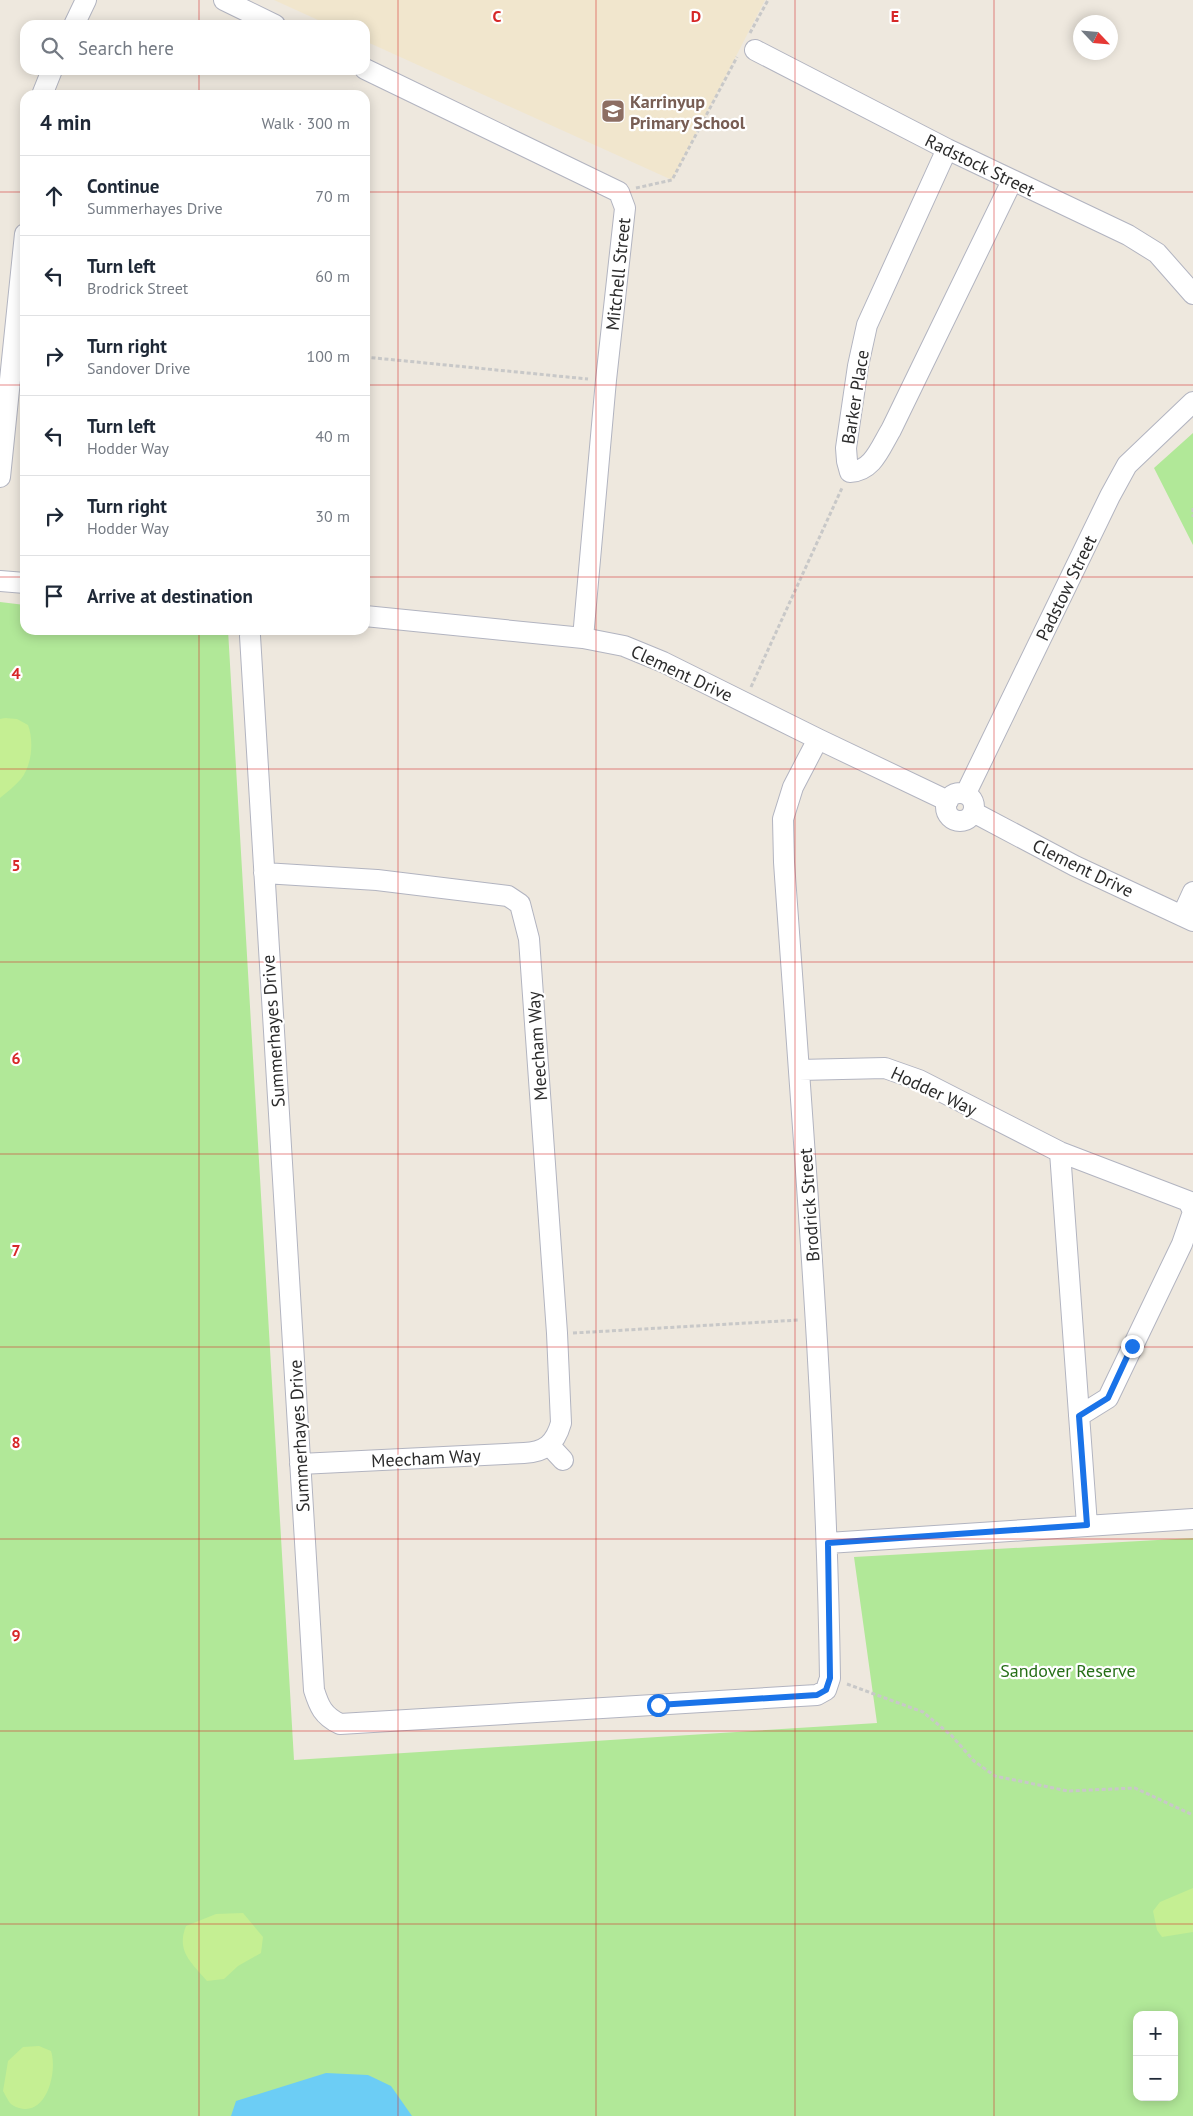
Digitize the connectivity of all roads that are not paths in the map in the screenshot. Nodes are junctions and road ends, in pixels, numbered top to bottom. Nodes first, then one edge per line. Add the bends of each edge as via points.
1 (86, 0) edge
2 (224, 0) edge
3 (76, 20) edge
4 (265, 20) edge
5 (747, 47) road end
6 (370, 71) edge
7 (50, 75) edge
8 (44, 90) edge
9 (947, 149) junction
10 (1012, 181) junction
11 (1193, 294) edge
12 (20, 320) edge
13 (1193, 402) edge
14 (0, 477) edge
15 (0, 581) edge
16 (20, 583) edge
17 (370, 617) edge
18 (251, 635) edge
19 (583, 638) junction
20 (818, 739) junction
21 (957, 797) junction
22 (264, 873) junction
23 (1193, 892) edge
24 (1188, 919) edge
25 (798, 1070) junction
26 (1060, 1152) junction
27 (1193, 1211) edge
28 (1079, 1416) junction
29 (550, 1446) junction
30 (564, 1460) dead end
31 (300, 1464) junction
32 (1193, 1519) edge
33 (1087, 1525) junction
34 (828, 1543) junction
35 (830, 1678) joint

1 - 3 street
2 - 4 street
5 - 9 street, Radstock Street
6 - 19 street, Mitchell Street via 619,192 626,208 606,380
7 - 8 street
9 - 10 street, Radstock Street
9 - 10 street, Barker Place via 867,325 846,448 850,472 860,471 871,464 891,430
10 - 11 street, Radstock Street via 1128,235 1157,253
12 - 14 street
13 - 21 street, Padstow Street via 1127,465
15 - 16 street
17 - 19 street, Clement Drive
18 - 22 street, Summerhayes Drive
19 - 20 street, Clement Drive via 624,646 655,659
20 - 21 street, Clement Drive
20 - 25 street, Brodrick Street via 793,787 783,819
21 - 24 street, Clement Drive via 973,799 973,812 1074,866
22 - 29 street, Meecham Way via 508,896 520,904 529,939 558,1334 561,1423
22 - 31 street, Summerhayes Drive
23 - 24 street
25 - 26 street, Hodder Way via 885,1068 919,1080
25 - 34 street, Brodrick Street via 817,1319
26 - 27 street, Hodder Way via 1188,1201
26 - 28 street
27 - 28 street, Hodder Way via 1182,1244 1108,1398
28 - 33 street
29 - 30 street
29 - 31 street, Meecham Way via 524,1453
31 - 35 street, Summerhayes Drive via 314,1690 320,1709 329,1719 340,1724 817,1695 826,1690
32 - 33 street
33 - 34 street
34 - 35 street, Brodrick Street

